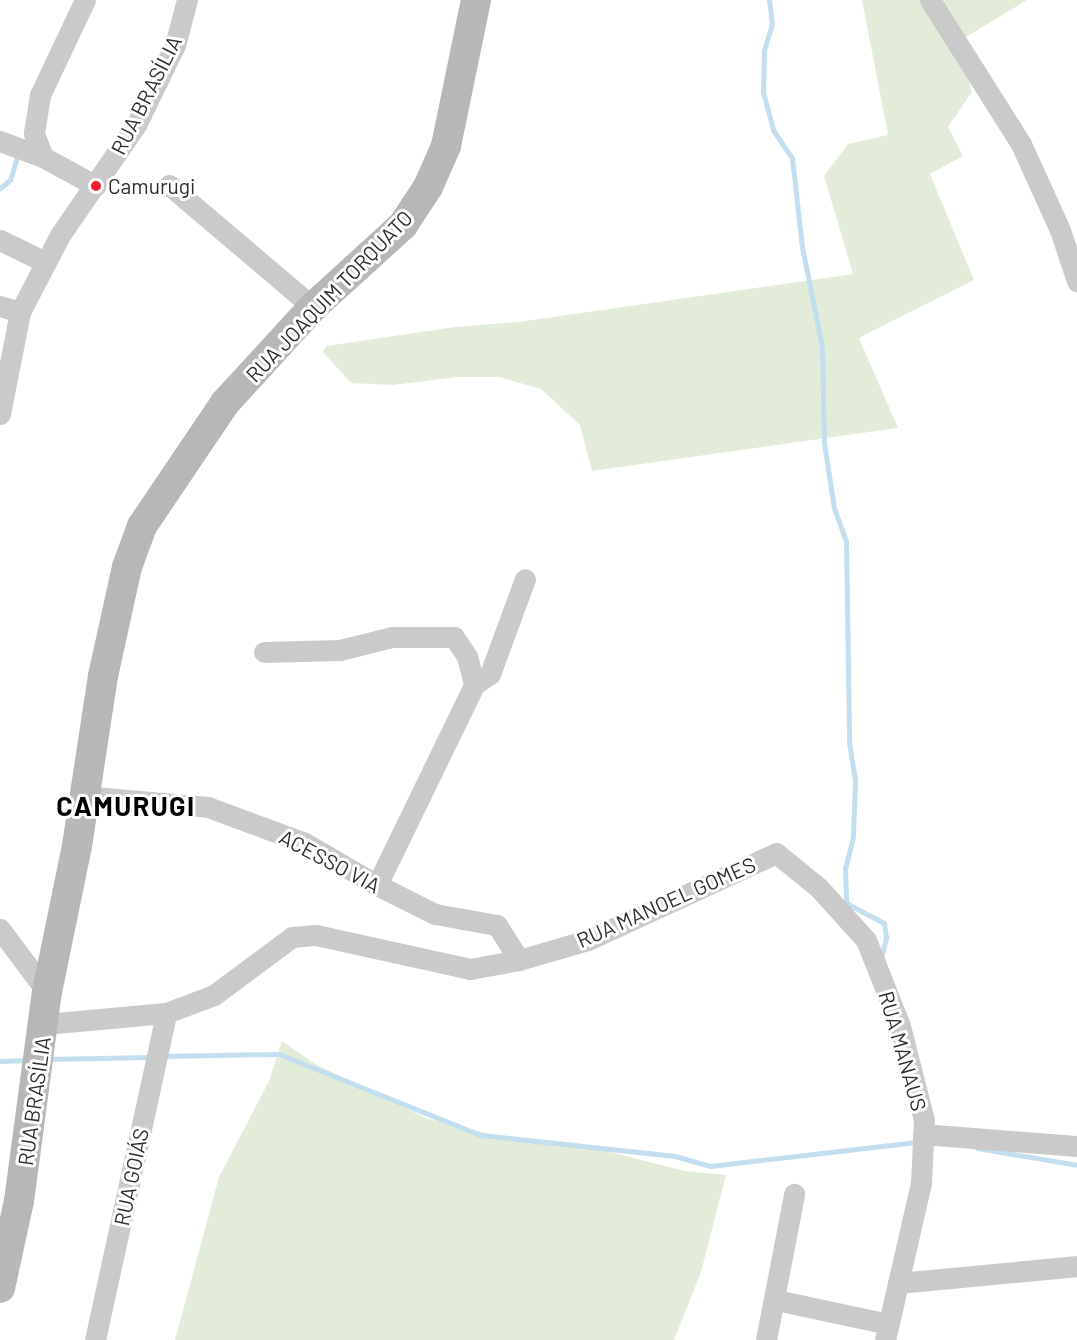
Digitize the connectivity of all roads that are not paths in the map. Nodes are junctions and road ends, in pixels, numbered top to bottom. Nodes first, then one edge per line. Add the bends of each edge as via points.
1 (85, 0) edge
2 (187, 0) edge
3 (476, 0) edge
4 (930, 0) edge
5 (0, 141) edge
6 (43, 157) junction
7 (169, 184) dead end
8 (96, 186) junction
9 (0, 240) edge
10 (45, 262) junction
11 (1077, 281) edge
12 (313, 307) junction
13 (10, 309) edge
14 (0, 414) edge
15 (525, 579) dead end
16 (264, 652) dead end
17 (474, 685) junction
18 (83, 796) junction
19 (776, 853) joint
20 (376, 885) junction
21 (0, 929) edge
22 (519, 960) junction
23 (47, 992) junction
24 (166, 1013) junction
25 (45, 1024) junction
26 (923, 1134) junction
27 (1077, 1146) edge
28 (794, 1194) dead end
29 (1077, 1266) edge
30 (898, 1283) junction
31 (0, 1288) edge
32 (776, 1300) junction
33 (886, 1332) edge
34 (95, 1340) edge
35 (766, 1340) edge

1 - 6 street via 39,94 34,132
2 - 8 street, RUA BRASÍLIA via 175,45 151,95
3 - 12 street, RUA JOAQUIM TORQUATO via 446,146 428,187 403,225
4 - 11 street via 1021,144 1060,230
5 - 6 street
6 - 8 street
7 - 12 street
8 - 10 street, RUA BRASÍLIA
9 - 10 street
10 - 13 street, RUA BRASÍLIA
12 - 18 street, RUA JOAQUIM TORQUATO via 225,403 142,526 127,567 103,676
13 - 14 street, RUA BRASÍLIA
15 - 17 street via 490,674
16 - 17 street via 340,650 392,637 454,637 467,656
17 - 20 street
18 - 20 street, ACESSO VIA via 208,807 305,843
18 - 23 street, RUA JOAQUIM TORQUATO
19 - 22 street, RUA MANOEL GOMES via 588,940
19 - 26 street, RUA MANAUS via 819,888 867,940 900,1026 924,1120
20 - 22 street, ACESSO VIA via 435,914 497,925
21 - 23 street
22 - 24 street, RUA MANOEL GOMES via 470,969 316,934 291,937 214,995
23 - 25 street, RUA BRASÍLIA
24 - 25 street, RUA MANOEL GOMES
24 - 34 street, RUA GOIÁS
25 - 31 street, RUA BRASÍLIA via 19,1201
26 - 27 street
26 - 30 street, RUA MANAUS via 921,1183
28 - 32 street
29 - 30 street
30 - 33 street, RUA MANAUS
32 - 33 street, RUA MANAUS
32 - 35 street

